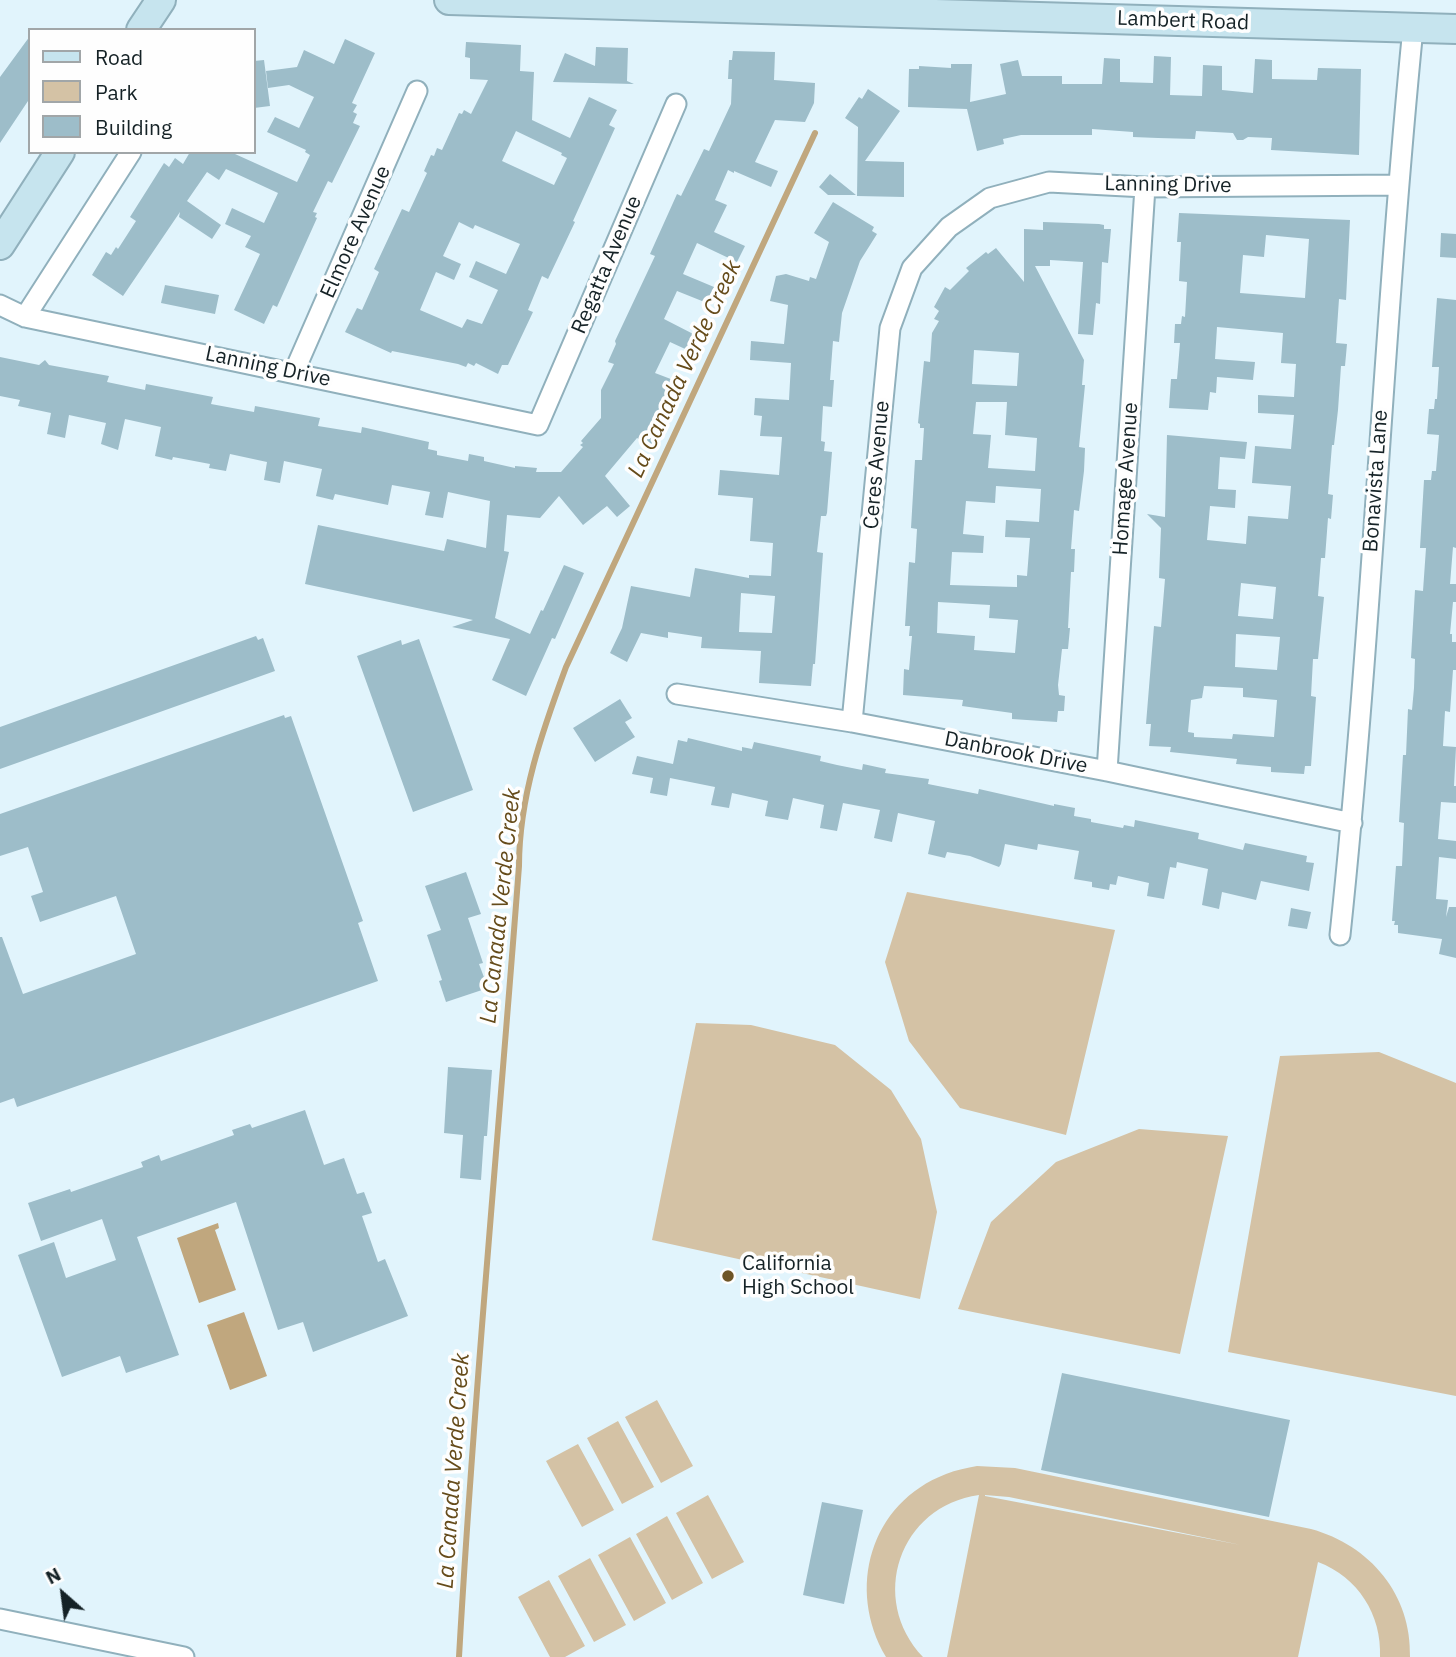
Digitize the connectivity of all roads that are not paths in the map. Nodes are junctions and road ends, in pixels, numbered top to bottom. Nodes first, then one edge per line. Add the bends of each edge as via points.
1 (161, 0) edge
2 (449, 0) edge
3 (142, 28) edge
4 (1413, 28) junction
5 (1456, 29) edge
6 (417, 92) dead end
7 (676, 104) dead end
8 (59, 154) edge
9 (130, 154) edge
10 (1398, 185) junction
11 (1145, 187) junction
12 (949, 227) joint
13 (0, 246) edge
14 (0, 305) edge
15 (25, 317) junction
16 (294, 372) junction
17 (538, 425) joint
18 (677, 694) dead end
19 (852, 722) junction
20 (1107, 771) junction
21 (1352, 823) junction
22 (1340, 935) dead end
23 (0, 1619) edge
24 (184, 1657) edge

1 - 3 main road
2 - 4 main road, Lambert Road
4 - 5 main road, Lambert Road
4 - 10 street, Bonavista Lane
6 - 16 street, Elmore Avenue
7 - 17 street, Regatta Avenue
8 - 13 main road
9 - 15 street
10 - 11 street, Lanning Drive
10 - 21 street, Bonavista Lane
11 - 12 street, Lanning Drive via 1049,182 990,198
11 - 20 street, Homage Avenue
12 - 19 street, Ceres Avenue via 912,268 890,328
14 - 15 street, Lanning Drive
15 - 16 street, Lanning Drive
16 - 17 street, Lanning Drive
18 - 19 street, Danbrook Drive
19 - 20 street, Danbrook Drive
20 - 21 street, Danbrook Drive
21 - 22 street, Bonavista Lane
23 - 24 street

